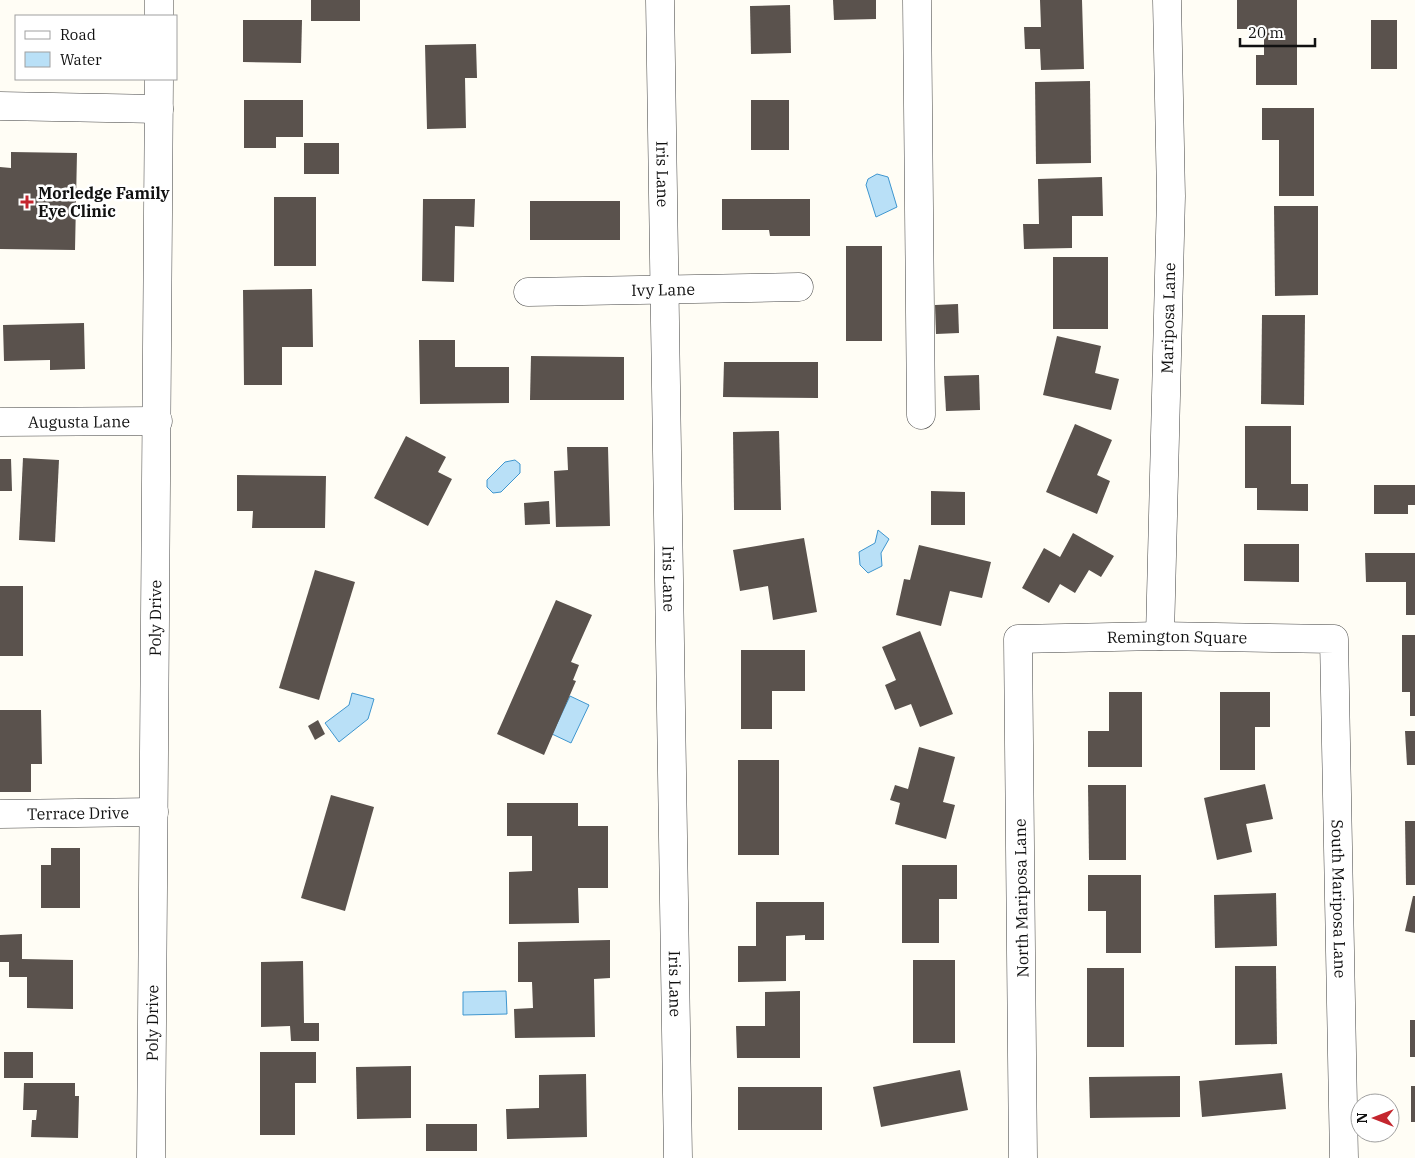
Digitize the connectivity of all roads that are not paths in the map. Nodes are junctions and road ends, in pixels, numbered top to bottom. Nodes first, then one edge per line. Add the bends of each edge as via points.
1 (159, 0) edge
2 (660, 0) edge
3 (916, 0) edge
4 (1167, 0) edge
5 (159, 15) edge
6 (159, 80) edge
7 (0, 106) edge
8 (159, 109) junction
9 (799, 287) dead end
10 (664, 290) junction
11 (528, 292) dead end
12 (921, 415) dead end
13 (158, 421) junction
14 (0, 422) edge
15 (1160, 636) junction
16 (1018, 639) joint
17 (1334, 639) joint
18 (154, 812) junction
19 (0, 814) edge
20 (151, 1158) edge
21 (678, 1158) edge
22 (1023, 1158) edge
23 (1344, 1158) edge

1 - 5 street
2 - 10 street, Iris Lane
3 - 12 street
4 - 15 street, Mariposa Lane via 1171,196
6 - 8 street, Poly Drive
7 - 8 street
8 - 13 street, Poly Drive
9 - 10 street, Ivy Lane
10 - 11 street, Ivy Lane
10 - 21 street, Iris Lane
13 - 14 street, Augusta Lane
13 - 18 street, Poly Drive
15 - 16 street, Remington Square
15 - 17 street, Remington Square
16 - 22 street, North Mariposa Lane
17 - 23 street, South Mariposa Lane
18 - 19 street, Terrace Drive
18 - 20 street, Poly Drive

